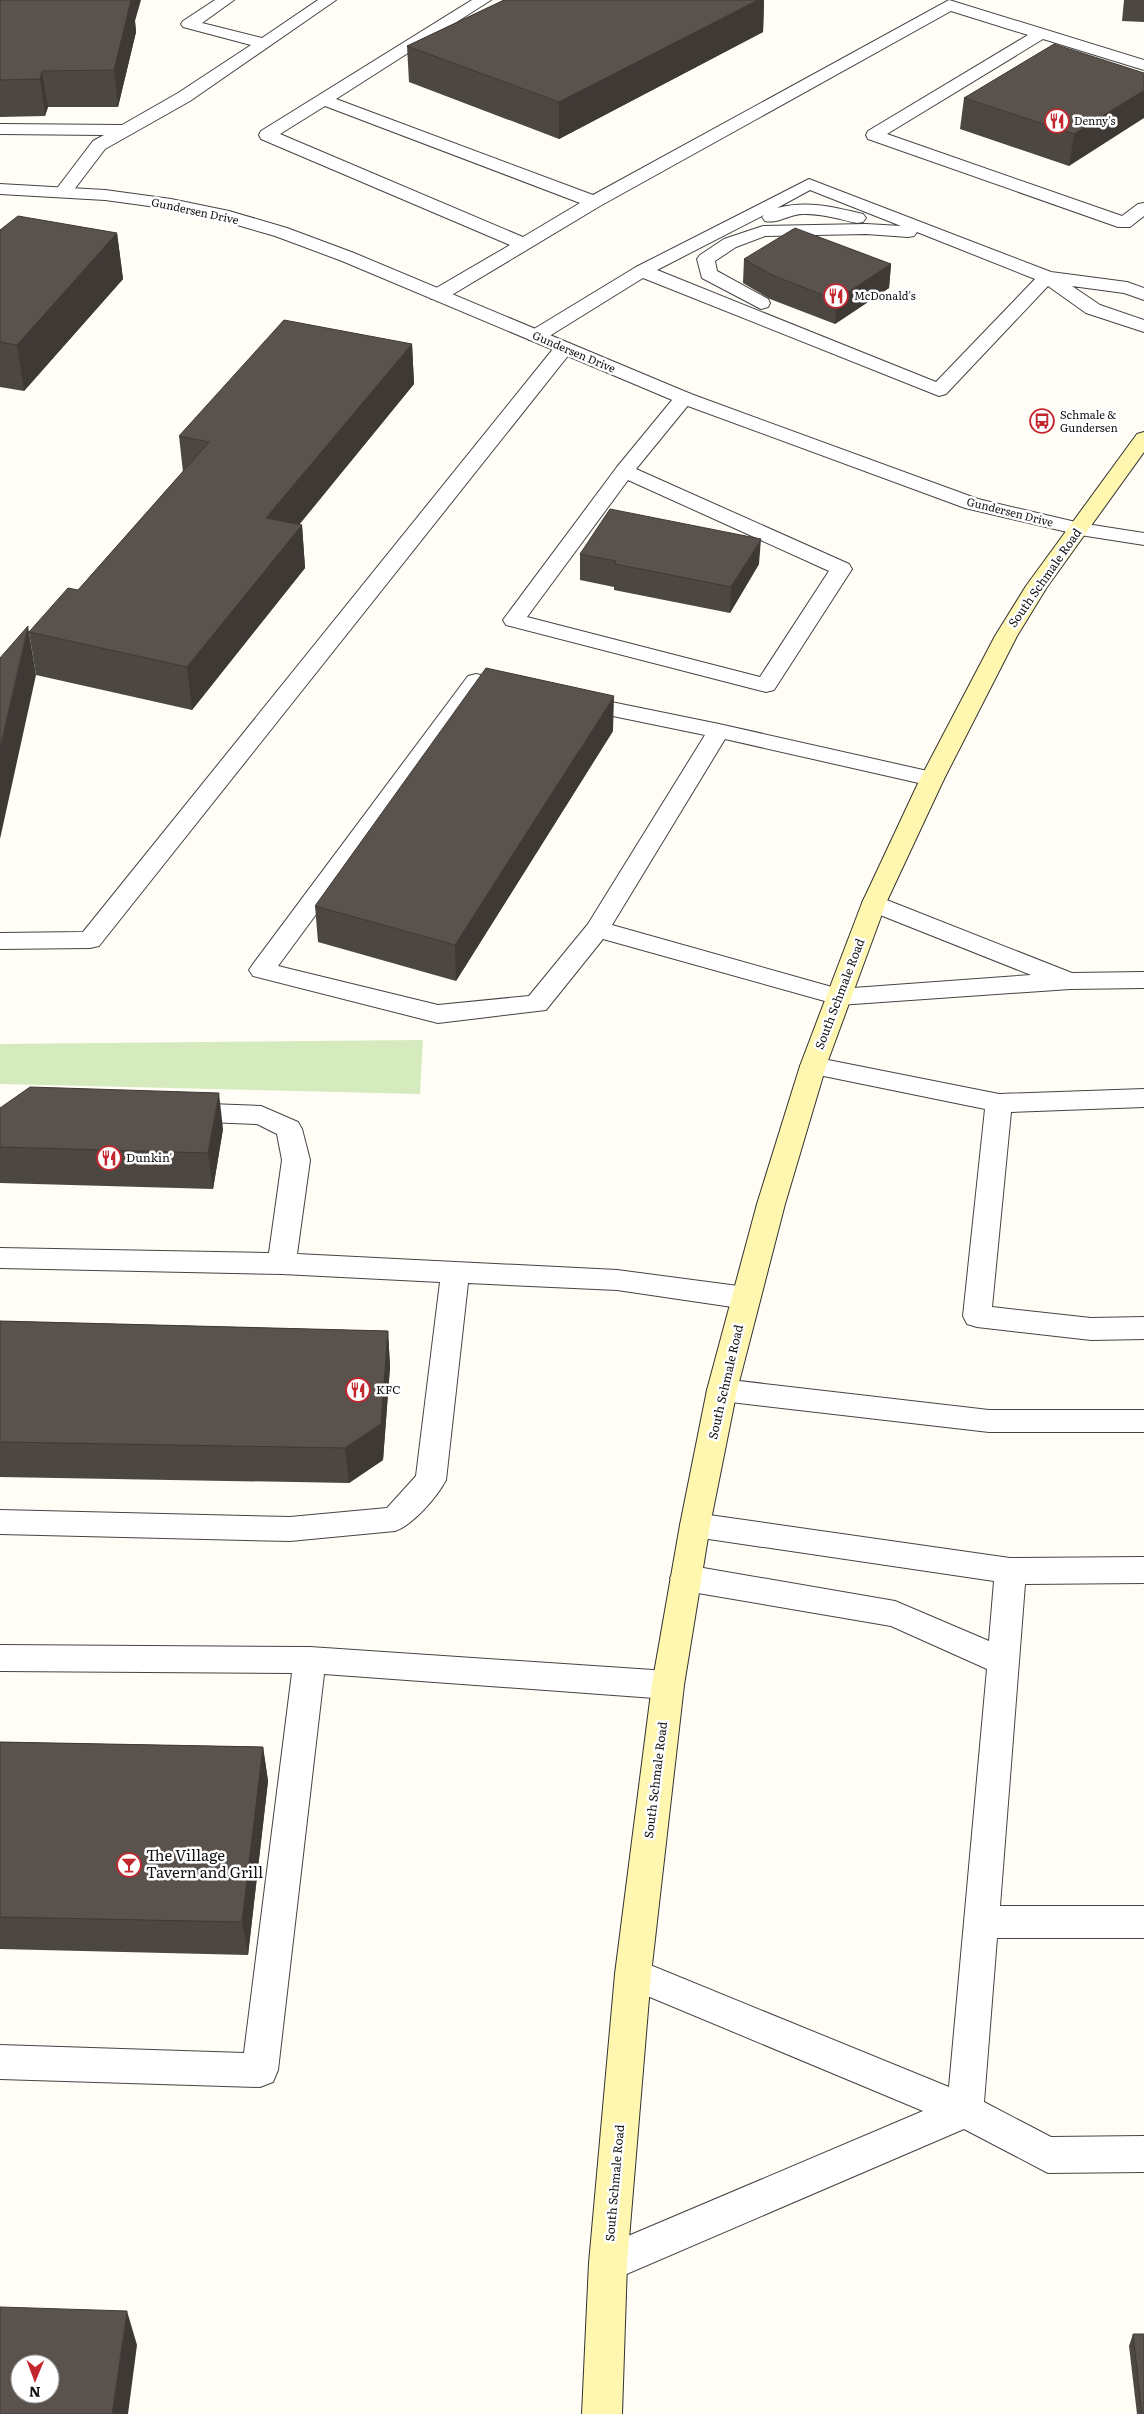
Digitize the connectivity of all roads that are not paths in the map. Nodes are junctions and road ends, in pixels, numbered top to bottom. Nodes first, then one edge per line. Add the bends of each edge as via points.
1 (195, 0) edge
2 (226, 0) edge
3 (328, 0) edge
4 (483, 0) edge
5 (941, 2) edge
6 (189, 24) junction
7 (1042, 33) junction
8 (264, 43) junction
9 (1144, 65) edge
10 (324, 100) junction
11 (0, 129) edge
12 (127, 130) junction
13 (0, 189) edge
14 (64, 191) junction
15 (594, 202) junction
16 (1144, 208) edge
17 (937, 234) junction
18 (524, 244) junction
19 (642, 272) junction
20 (1047, 277) junction
21 (1144, 294) edge
22 (438, 295) junction
23 (1144, 326) edge
24 (536, 336) junction
25 (564, 348) junction
26 (862, 358) junction
27 (684, 398) junction
28 (1144, 438) edge
29 (624, 470) junction
30 (1080, 529) junction
31 (1144, 539) edge
32 (515, 689) edge
33 (554, 697) edge
34 (719, 731) junction
35 (932, 779) junction
36 (874, 903) junction
37 (597, 929) junction
38 (0, 941) edge
39 (1144, 980) edge
40 (1070, 981) junction
41 (839, 997) junction
42 (813, 1066) junction
43 (1144, 1098) edge
44 (999, 1102) junction
45 (154, 1112) edge
46 (0, 1258) edge
47 (282, 1264) junction
48 (455, 1271) junction
49 (746, 1298) junction
50 (1144, 1328) edge
51 (722, 1390) junction
52 (1144, 1421) edge
53 (0, 1522) edge
54 (695, 1525) junction
55 (1144, 1570) edge
56 (1010, 1571) junction
57 (686, 1578) junction
58 (0, 1658) edge
59 (310, 1660) junction
60 (1004, 1662) junction
61 (668, 1685) junction
62 (982, 1922) junction
63 (1144, 1922) edge
64 (633, 1974) junction
65 (0, 2062) edge
66 (965, 2111) junction
67 (1144, 2154) edge
68 (608, 2263) junction
69 (602, 2414) edge

1 - 6 street
2 - 6 street
3 - 8 street
4 - 10 street
5 - 7 street
5 - 15 street
6 - 8 street
7 - 9 street
7 - 16 street via 874,135 1124,223
8 - 12 street via 184,97
10 - 15 street
10 - 18 street via 267,135
11 - 12 street
12 - 14 street via 99,146
13 - 14 street, Gundersen Drive
14 - 22 street, Gundersen Drive via 171,204 223,215 281,232
15 - 18 street
17 - 19 street via 809,184
17 - 20 street
17 - 26 street via 866,229 762,231 730,243 706,259 708,274
18 - 22 street
19 - 24 street
19 - 26 street
20 - 21 street via 1127,288
20 - 23 street via 1093,309
20 - 26 street via 939,390
22 - 24 street, Gundersen Drive
24 - 25 street, Gundersen Drive
25 - 27 street, Gundersen Drive
25 - 38 street via 90,940
27 - 29 street
27 - 30 street, Gundersen Drive via 972,504
28 - 30 main road, South Schmale Road
29 - 29 street via 514,620 766,685 841,569
30 - 31 street, Gundersen Drive
30 - 35 main road, South Schmale Road via 1037,586 1006,636
32 - 37 street via 476,682 262,970 438,1014 537,1004
33 - 34 street
34 - 35 street
34 - 37 street
35 - 36 main road, South Schmale Road
36 - 40 street
36 - 41 main road, South Schmale Road
37 - 41 street
39 - 40 street
40 - 41 street
41 - 42 main road, South Schmale Road
42 - 44 street
42 - 49 main road, South Schmale Road
43 - 44 street
44 - 50 street via 977,1316 1091,1329
45 - 47 street via 261,1115 289,1129 296,1160
46 - 47 street
47 - 48 street
48 - 49 street via 617,1280
48 - 53 street via 430,1480 395,1519 290,1529
49 - 51 main road, South Schmale Road
51 - 52 street via 989,1421
51 - 54 main road, South Schmale Road
54 - 56 street
54 - 57 main road, South Schmale Road
55 - 56 street
56 - 60 street
57 - 60 street via 895,1614
57 - 61 main road, South Schmale Road
58 - 59 street
59 - 61 street
59 - 65 street via 260,2070
60 - 62 street
61 - 64 main road, South Schmale Road
62 - 63 street
62 - 66 street
64 - 66 street
64 - 68 main road, South Schmale Road
66 - 67 street via 1048,2156
66 - 68 street
68 - 69 main road, South Schmale Road

